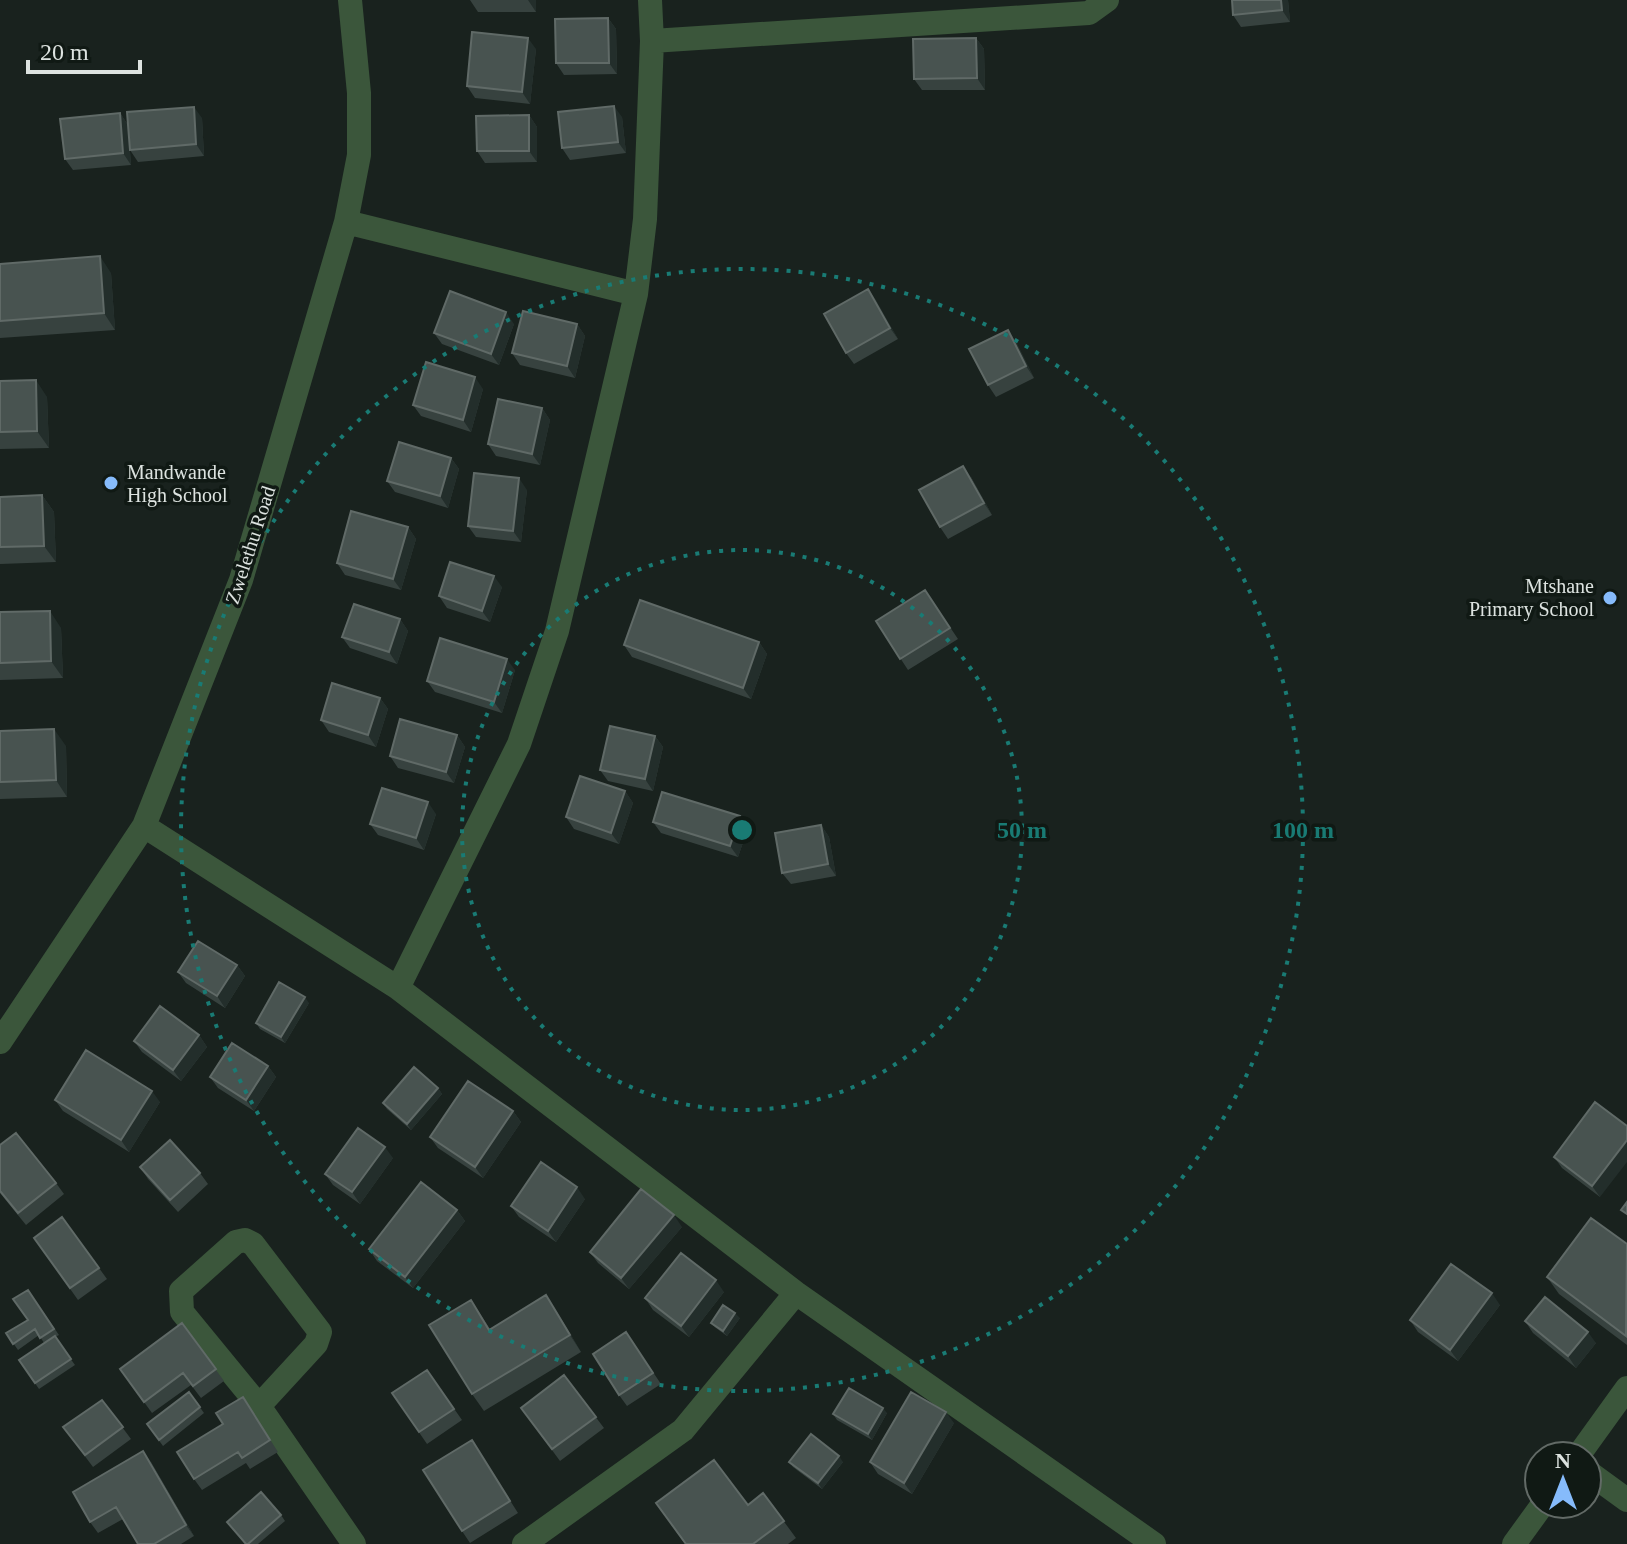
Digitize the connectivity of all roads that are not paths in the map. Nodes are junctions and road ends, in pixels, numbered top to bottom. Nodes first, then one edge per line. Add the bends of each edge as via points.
1 (350, 0) edge
2 (650, 0) edge
3 (1107, 0) edge
4 (652, 41) junction
5 (346, 222) junction
6 (636, 294) junction
7 (144, 826) junction
8 (398, 988) junction
9 (0, 1042) edge
10 (796, 1293) junction
11 (1627, 1388) edge
12 (259, 1406) junction
13 (1590, 1440) edge
14 (1603, 1483) edge
15 (1627, 1500) edge
16 (1531, 1520) edge
17 (354, 1544) edge
18 (524, 1544) edge
19 (1154, 1544) edge
20 (1514, 1544) edge

1 - 5 street, Zwelethu Road via 361,124
2 - 4 street
3 - 4 street via 1089,13
4 - 6 street via 645,219
5 - 6 street
5 - 7 street, Zwelethu Road via 241,580
6 - 8 street via 557,631 519,744
7 - 8 street
7 - 9 street, Zwelethu Road
8 - 10 street
10 - 18 street via 683,1430
10 - 19 street
11 - 13 street
12 - 12 street via 182,1312 179,1297 236,1242 245,1240 320,1332 316,1344
12 - 17 street
14 - 15 street
16 - 20 street

